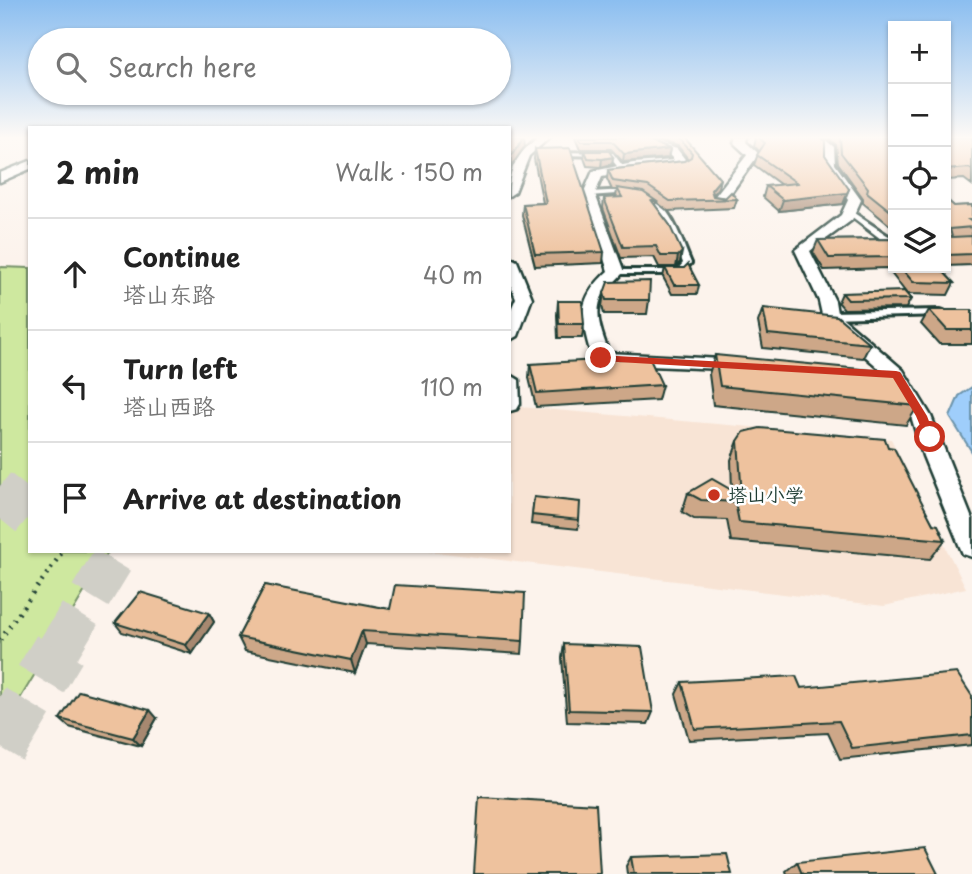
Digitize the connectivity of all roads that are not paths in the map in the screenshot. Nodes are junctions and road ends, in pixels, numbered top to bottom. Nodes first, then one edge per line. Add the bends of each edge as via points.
1 (595, 178) edge
2 (735, 178) edge
3 (839, 178) edge
4 (589, 194) junction
5 (718, 201) edge
6 (849, 212) junction
7 (888, 238) edge
8 (616, 272) junction
9 (513, 279) edge
10 (947, 313) edge
11 (829, 315) junction
12 (511, 330) edge
13 (762, 367) edge
14 (869, 373) edge
15 (896, 374) junction
16 (972, 547) edge

1 - 4 street
2 - 5 street
3 - 6 street via 855,200
4 - 8 street
4 - 8 lane via 630,192 656,202 687,263 679,272
6 - 7 lane
6 - 11 street via 802,250 827,301
8 - 13 street via 596,289 589,318 601,358
9 - 12 street via 524,298
10 - 11 lane
11 - 15 street
14 - 15 street
15 - 16 street via 921,416

